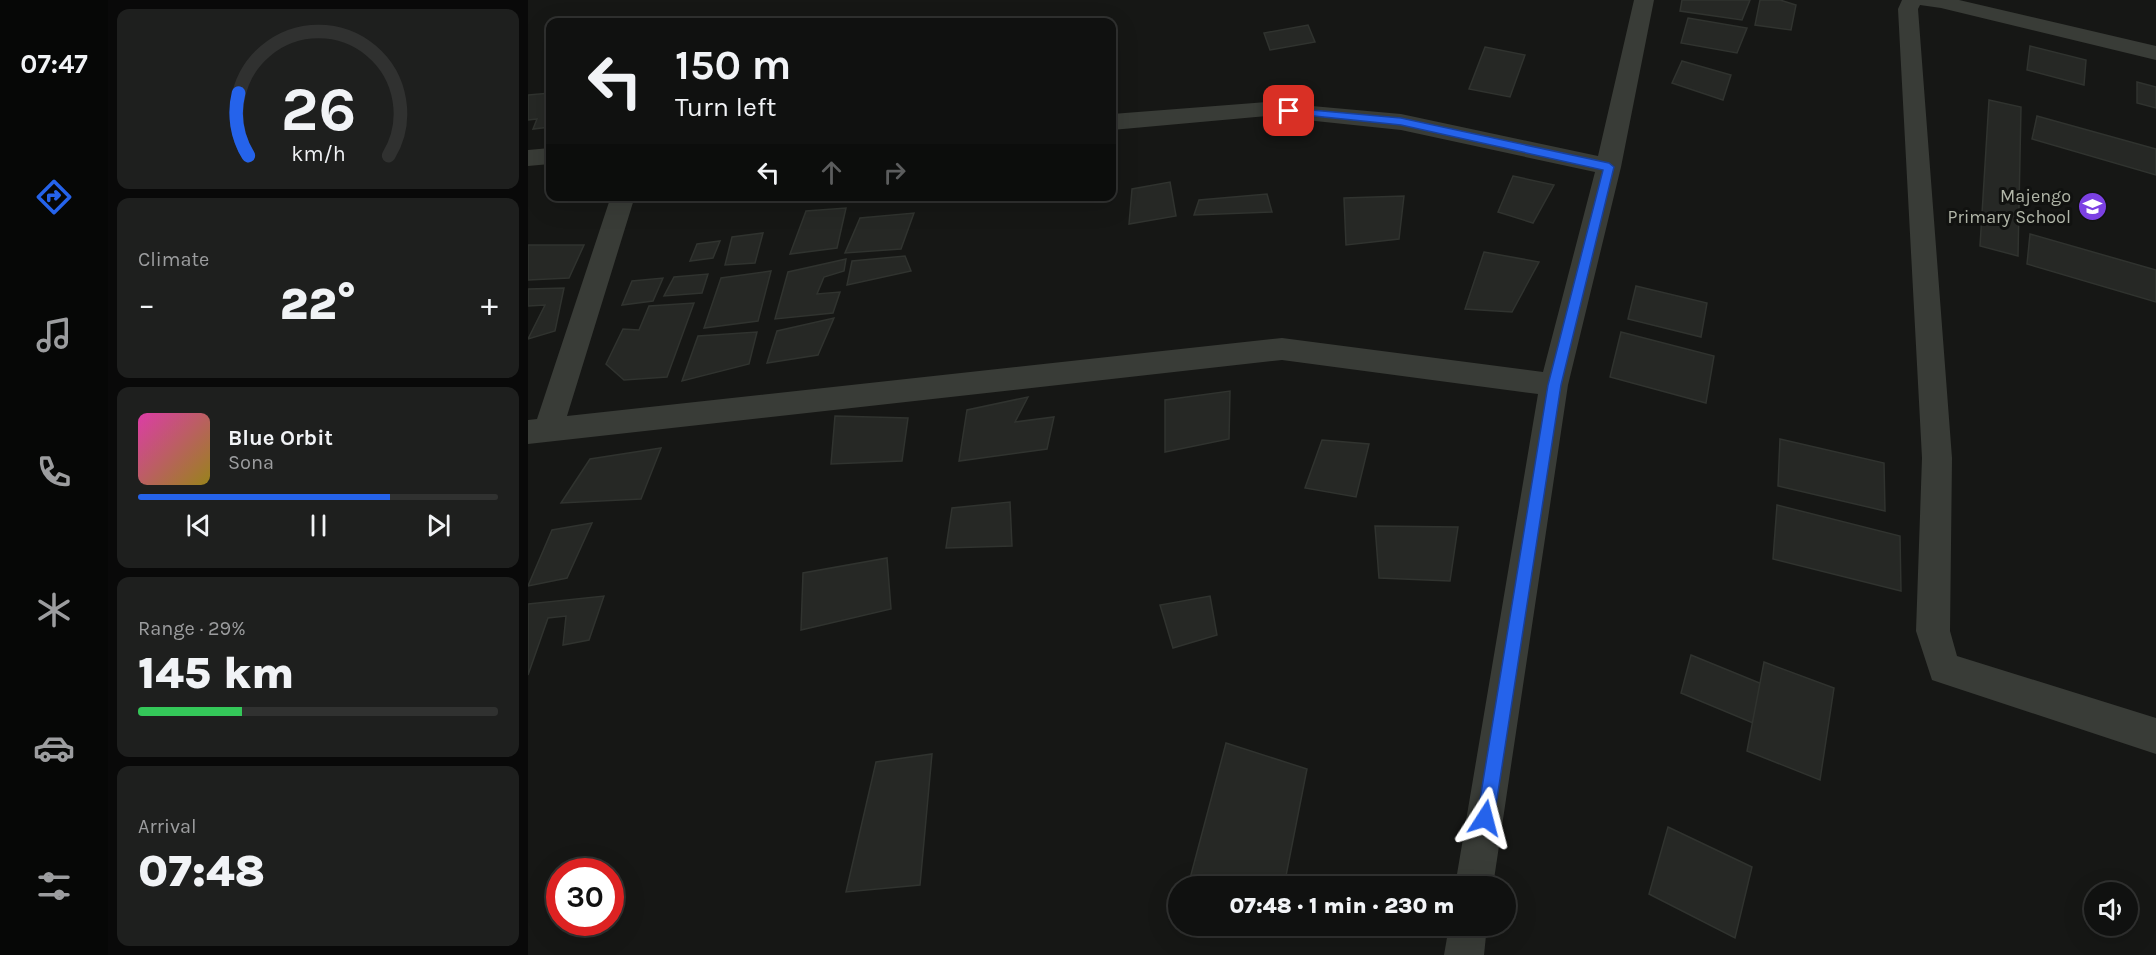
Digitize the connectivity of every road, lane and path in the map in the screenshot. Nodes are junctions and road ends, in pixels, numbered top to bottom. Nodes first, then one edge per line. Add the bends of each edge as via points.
1 (1644, 0) edge
2 (1912, 0) edge
3 (1925, 0) edge
4 (2156, 53) edge
5 (1116, 122) edge
6 (546, 156) edge
7 (528, 158) edge
8 (1609, 167) junction
9 (620, 201) edge
10 (1554, 385) junction
11 (538, 431) edge
12 (2156, 736) edge
13 (1476, 876) edge
14 (1467, 936) edge
15 (1464, 955) edge

1 - 8 street
2 - 12 street via 1908,9 1937,458 1933,631 1944,668
3 - 4 street
5 - 8 street via 1266,109 1401,122
6 - 7 street
8 - 10 street
9 - 11 street
10 - 11 street via 1282,349
10 - 13 street
14 - 15 street

